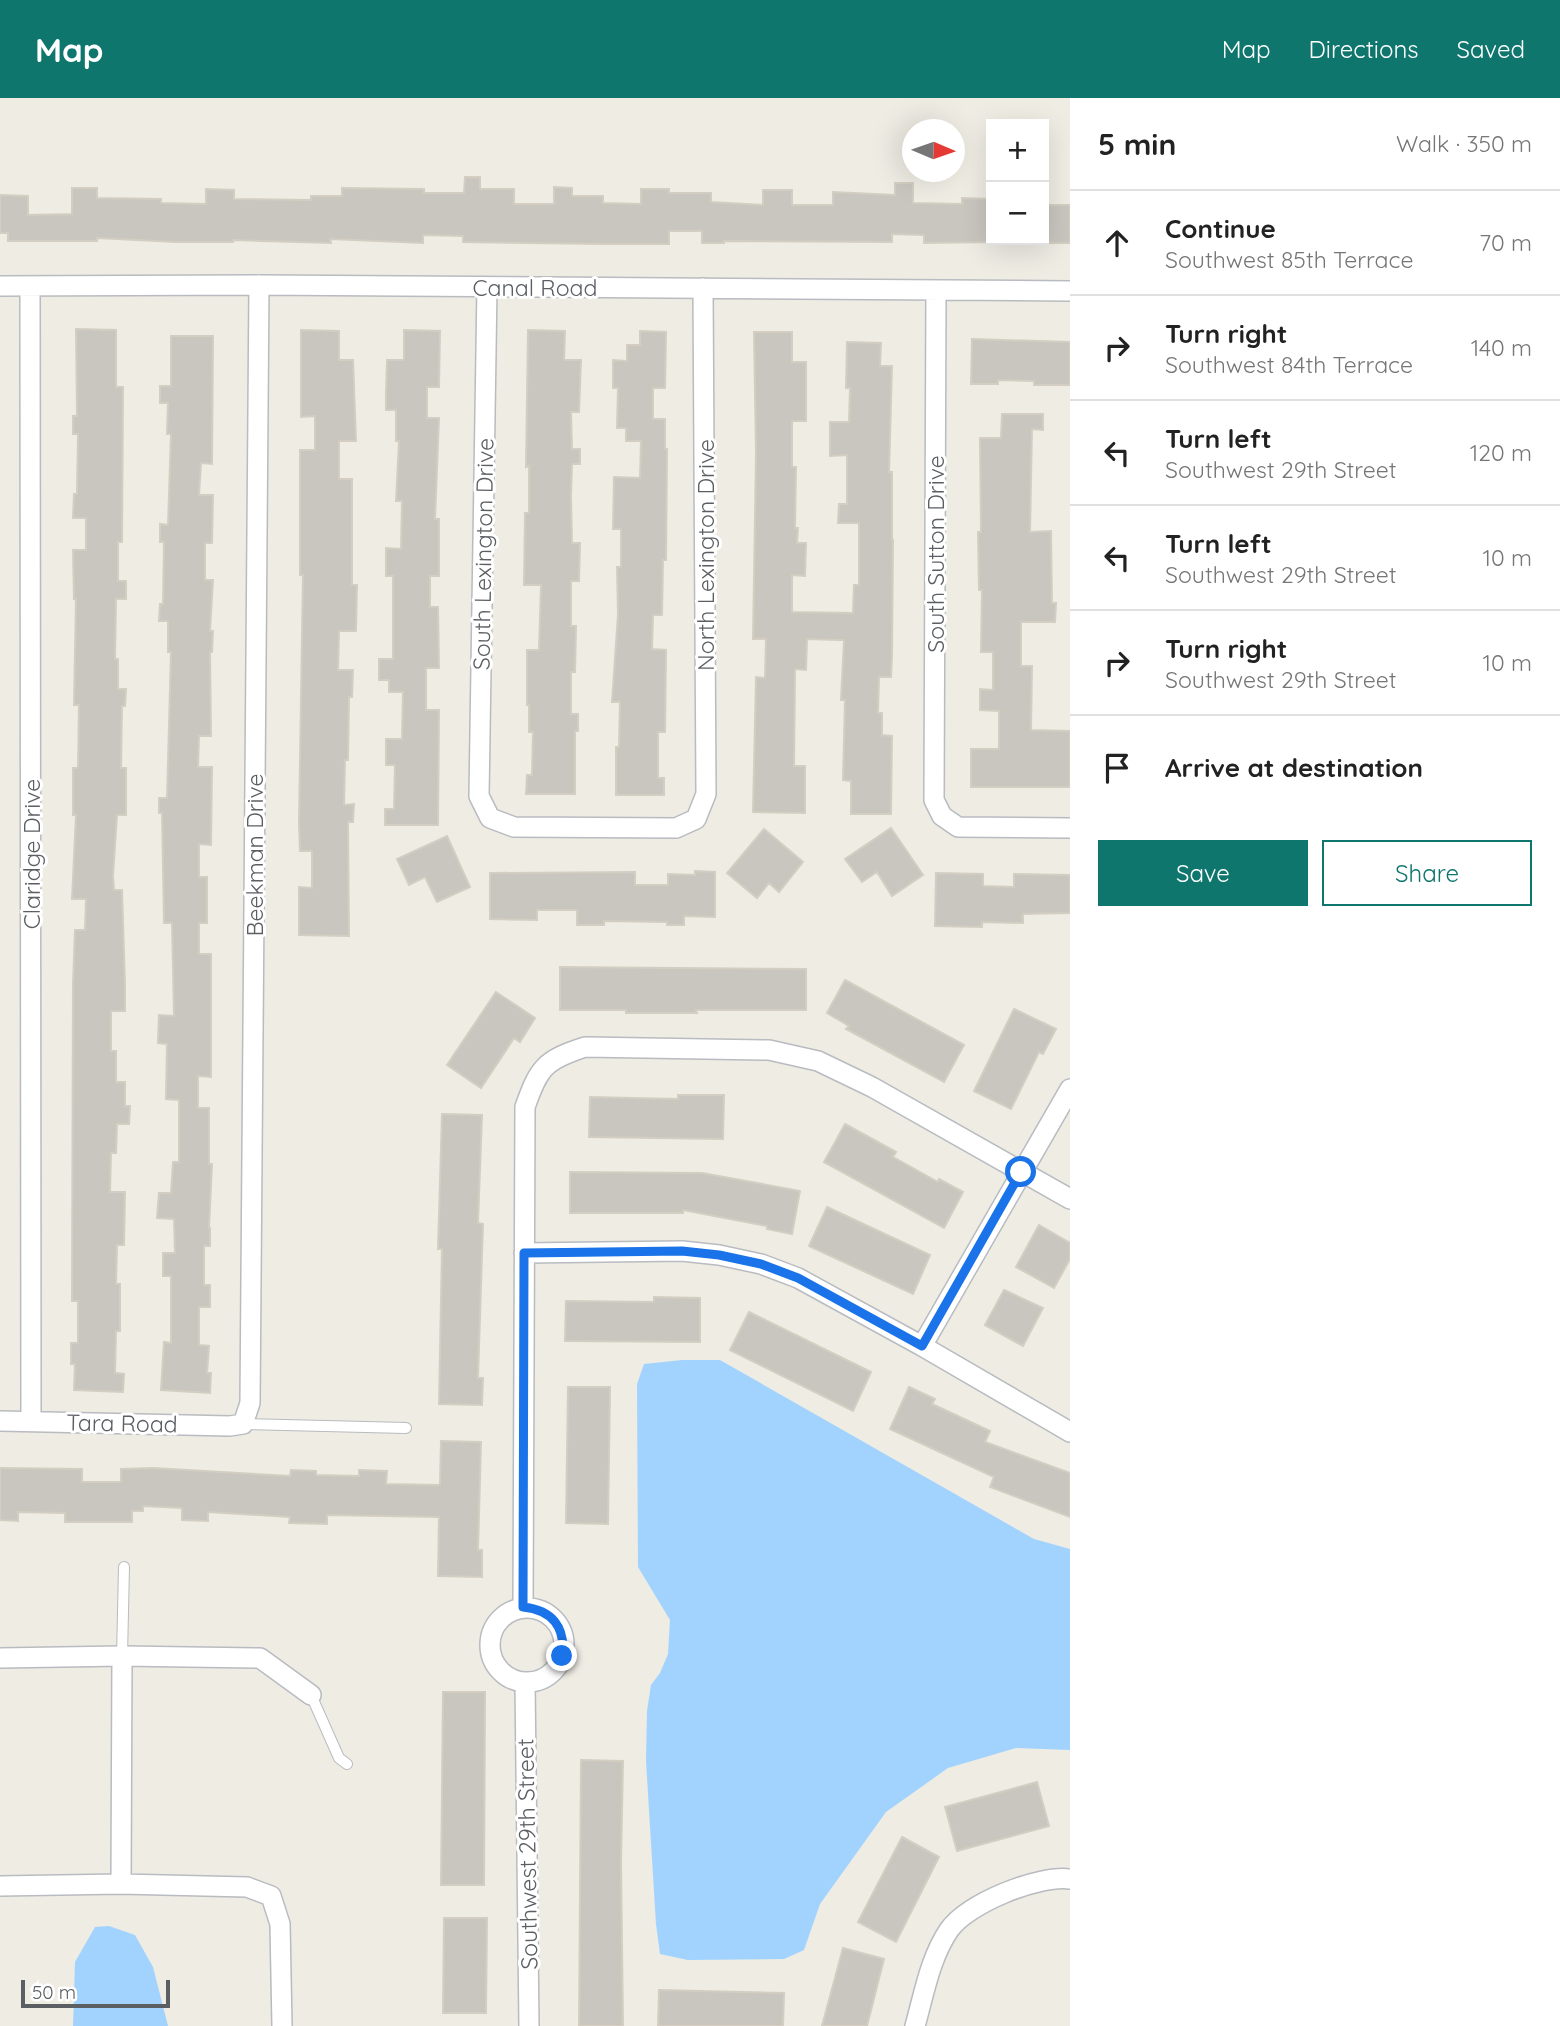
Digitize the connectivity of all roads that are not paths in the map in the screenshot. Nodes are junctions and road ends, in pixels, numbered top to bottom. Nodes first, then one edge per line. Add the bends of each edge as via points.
1 (258, 285) junction
2 (0, 286) edge
3 (30, 287) junction
4 (487, 287) junction
5 (703, 288) junction
6 (936, 290) junction
7 (1070, 291) edge
8 (696, 819) joint
9 (1070, 828) edge
10 (1070, 1089) edge
11 (1021, 1172) junction
12 (1070, 1199) edge
13 (524, 1253) junction
14 (922, 1346) junction
15 (0, 1421) edge
16 (31, 1421) junction
17 (243, 1424) junction
18 (406, 1428) dead end
19 (1070, 1432) edge
20 (124, 1567) dead end
21 (523, 1607) junction
22 (122, 1656) junction
23 (0, 1658) edge
24 (525, 1682) junction
25 (312, 1695) joint
26 (347, 1763) dead end
27 (1065, 1878) edge
28 (121, 1884) junction
29 (0, 1886) edge
30 (282, 2026) edge
31 (529, 2026) edge
32 (915, 2026) edge

1 - 3 street, Canal Road
1 - 4 street, Canal Road
1 - 17 street, Beekman Drive via 250,1403
2 - 3 street, Canal Road
3 - 16 street, Claridge Drive
4 - 5 street, Canal Road
4 - 8 street, South Lexington Drive via 479,796 490,818 514,827 676,828
5 - 6 street, Canal Road
5 - 8 street, North Lexington Drive via 706,794
6 - 7 street, Canal Road
6 - 9 street, South Sutton Drive via 934,800 942,816 958,827
10 - 11 street
11 - 12 street
11 - 13 street via 818,1061 769,1050 585,1047 559,1055 536,1076 525,1107
11 - 14 street
13 - 14 street via 682,1251 761,1264 798,1278
13 - 21 street
14 - 19 street
15 - 16 street, Tara Road
16 - 17 street, Tara Road
17 - 18 lane
20 - 22 lane
21 - 24 street via 511,1611 493,1628 490,1652 502,1673
21 - 24 street via 535,1608 556,1621 564,1644 557,1667 537,1681
22 - 23 street
22 - 25 street via 260,1658
22 - 28 street
24 - 31 street, Southwest 29th Street
25 - 26 lane via 339,1758
27 - 32 street via 1020,1885 981,1904 950,1928 934,1959
28 - 29 street
28 - 30 street via 247,1887 271,1896 280,1924

